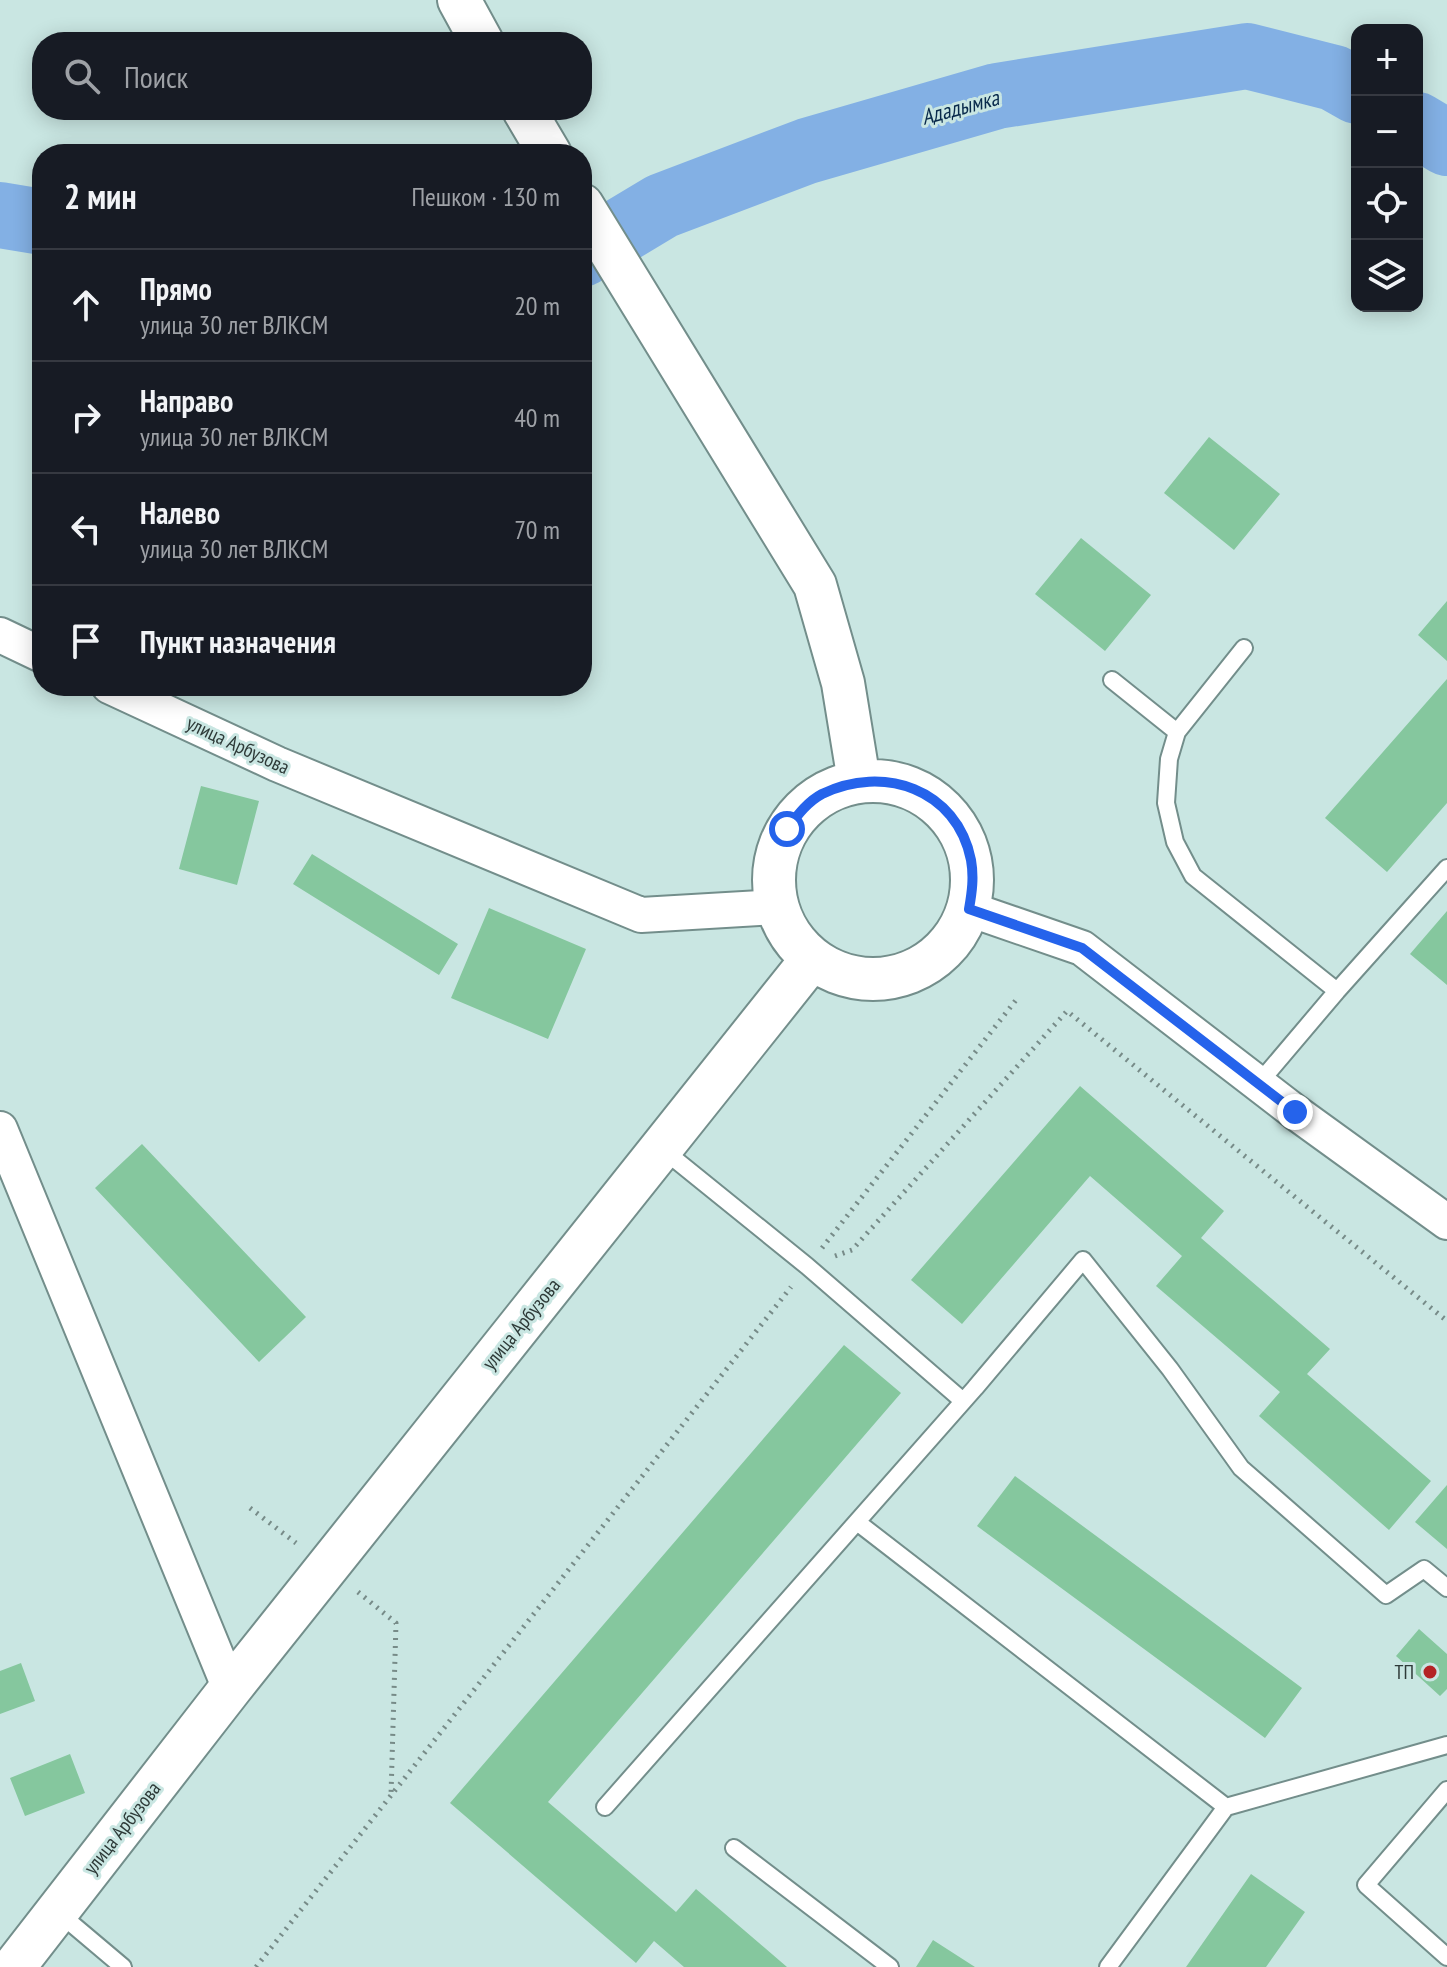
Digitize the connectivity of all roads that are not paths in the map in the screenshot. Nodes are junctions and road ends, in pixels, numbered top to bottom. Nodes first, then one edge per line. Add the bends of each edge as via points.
1 (459, 0) edge
2 (477, 32) edge
3 (530, 120) edge
4 (544, 144) edge
5 (592, 221) edge
6 (0, 635) edge
7 (1244, 648) dead end
8 (32, 650) edge
9 (1112, 680) dead end
10 (131, 696) edge
11 (1177, 732) junction
12 (859, 781) junction
13 (1447, 868) edge
14 (777, 907) junction
15 (969, 909) junction
16 (812, 959) junction
17 (1337, 991) junction
18 (1259, 1083) junction
19 (0, 1129) edge
20 (661, 1148) junction
21 (1447, 1222) edge
22 (963, 1401) junction
23 (857, 1522) junction
24 (1447, 1588) edge
25 (230, 1689) junction
26 (1447, 1745) edge
27 (1447, 1790) edge
28 (605, 1807) dead end
29 (1226, 1807) junction
30 (734, 1848) dead end
31 (57, 1912) junction
32 (1447, 1957) edge
33 (14, 1967) edge
34 (123, 1967) edge
35 (890, 1967) edge
36 (1108, 1967) edge

1 - 2 street
3 - 4 street
5 - 12 street via 815,585 843,683
6 - 8 street
7 - 11 lane
9 - 11 lane
10 - 14 street, улица Арбузова via 277,764 641,915
11 - 17 lane via 1166,803 1175,842 1193,876
12 - 14 street via 820,795 787,829 773,878
12 - 15 street via 903,784 947,813 971,859
13 - 17 lane
14 - 16 street via 788,933
15 - 16 street via 948,947 903,976 844,976
15 - 18 street via 1082,948
16 - 20 street, улица Арбузова
17 - 18 lane
18 - 21 street
19 - 25 street
20 - 22 lane
20 - 25 street, улица Арбузова
22 - 23 lane
22 - 24 lane via 1083,1260 1241,1468 1386,1595 1424,1569
23 - 28 lane
23 - 29 lane
25 - 31 street, улица Арбузова
26 - 29 lane
27 - 32 lane via 1366,1885
29 - 36 lane
30 - 35 lane
31 - 33 street, улица Арбузова
31 - 34 lane

